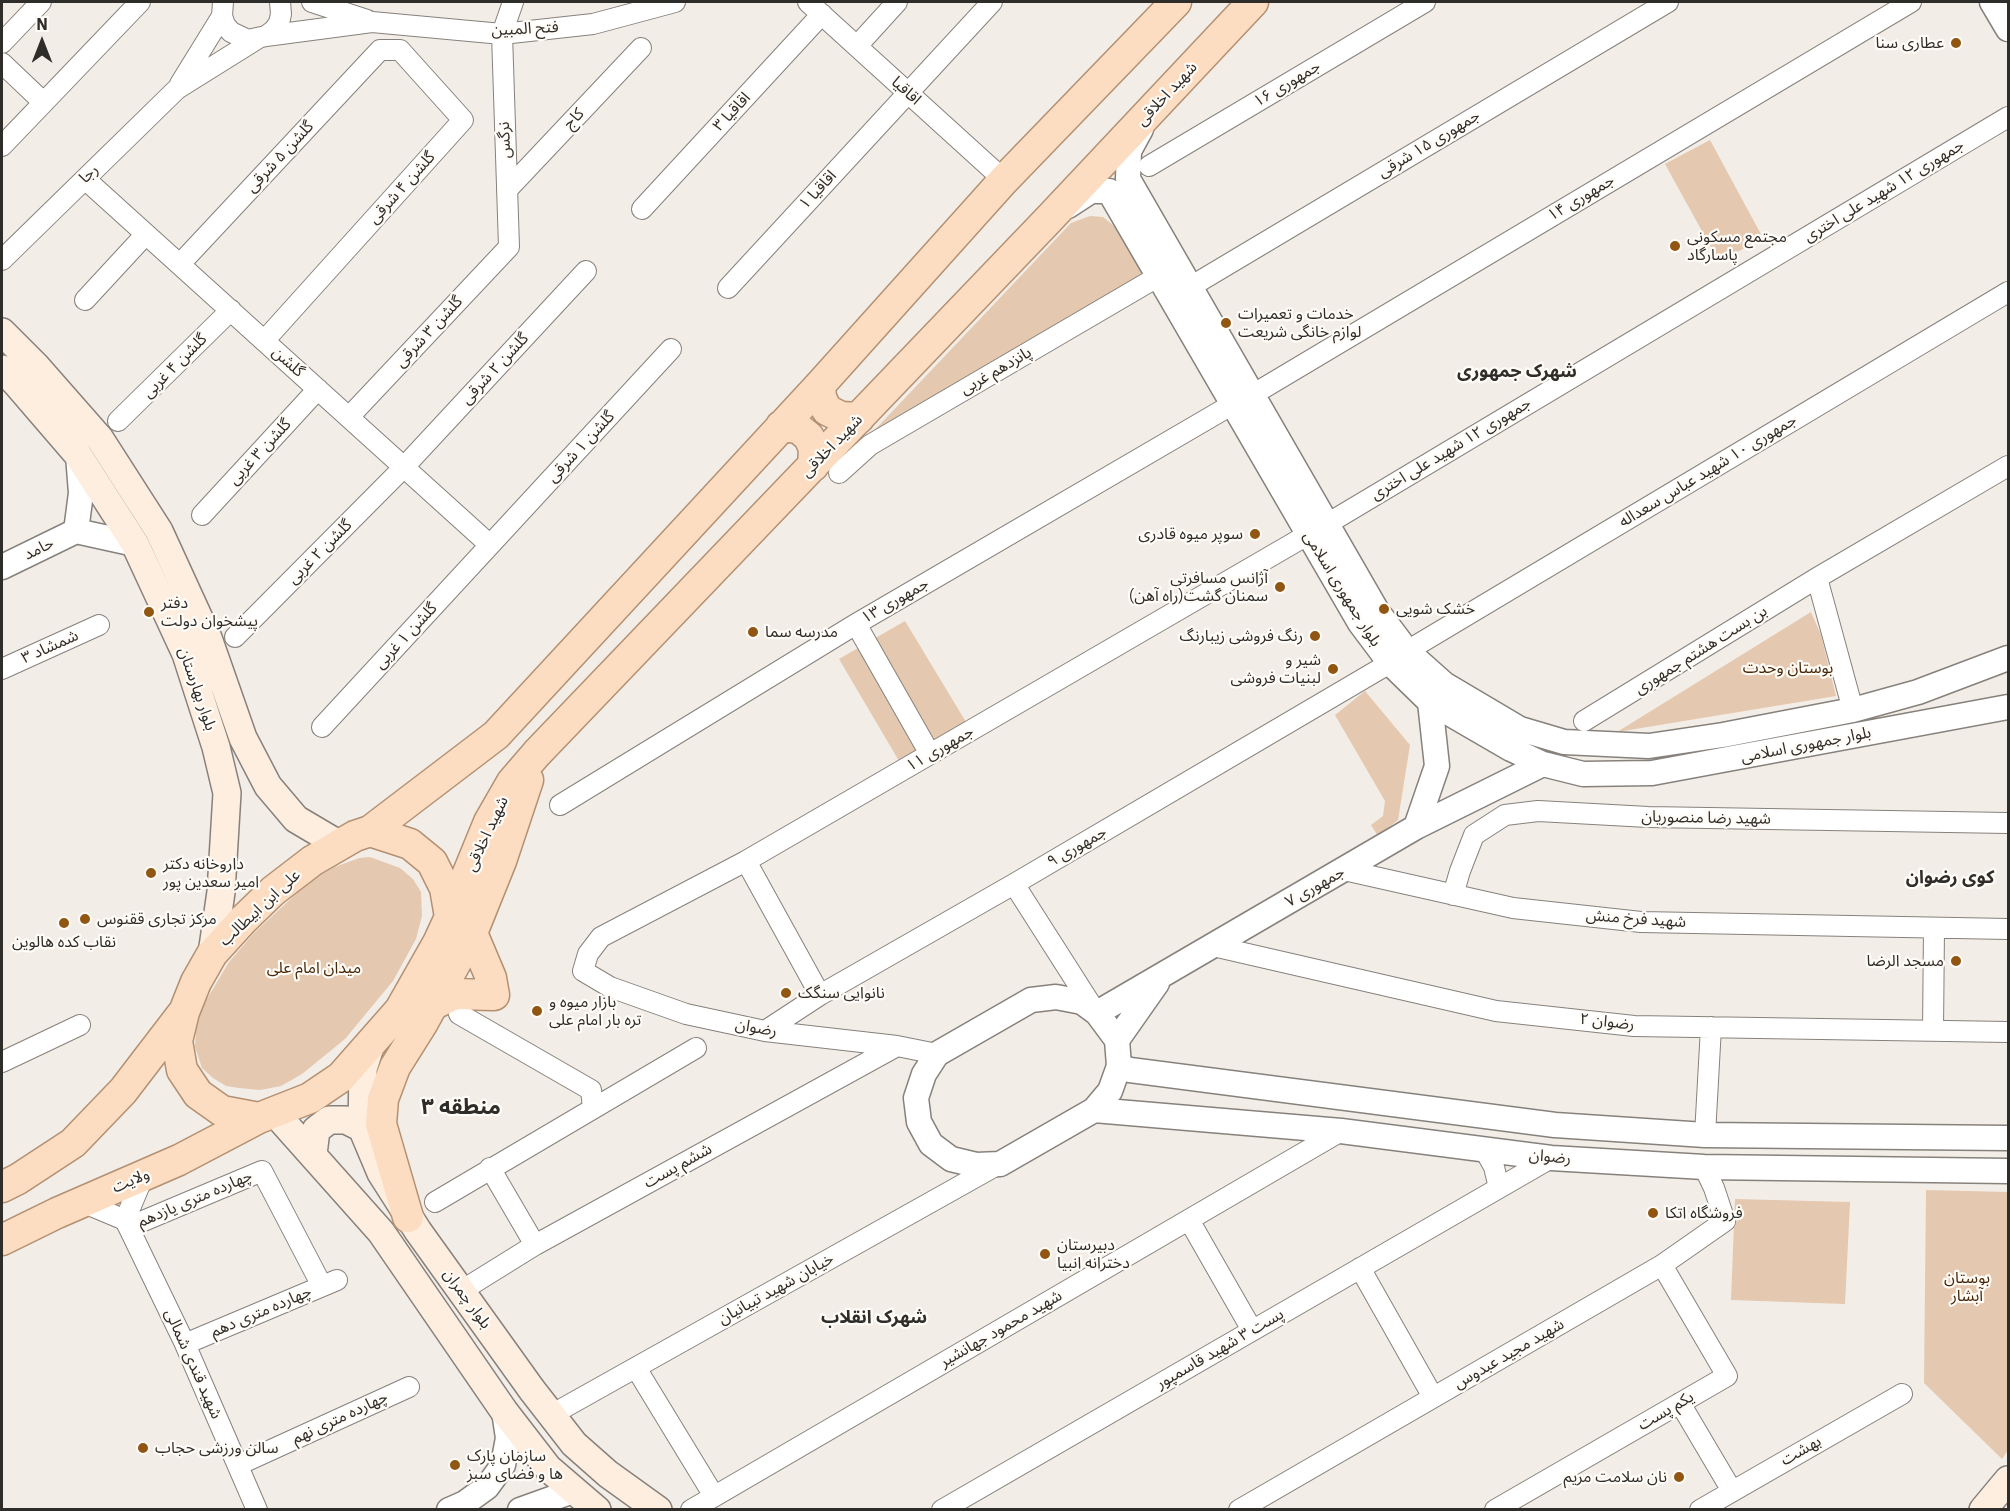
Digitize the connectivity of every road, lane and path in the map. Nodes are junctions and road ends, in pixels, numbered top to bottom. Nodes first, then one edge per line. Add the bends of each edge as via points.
1 (41, 2) edge
2 (140, 2) edge
3 (280, 2) edge
4 (312, 2) edge
5 (513, 2) edge
6 (675, 2) edge
7 (897, 2) edge
8 (992, 2) edge
9 (1176, 2) edge
10 (1253, 2) edge
11 (1425, 2) edge
12 (1668, 2) edge
13 (1911, 2) edge
14 (1992, 2) edge
15 (815, 8) edge
16 (223, 9) edge
17 (372, 22) junction
18 (2008, 30) edge
19 (502, 34) junction
20 (262, 38) junction
21 (2, 43) edge
22 (857, 45) junction
23 (641, 48) dead end
24 (380, 50) joint
25 (2, 63) edge
26 (177, 88) junction
27 (908, 93) junction
28 (43, 102) junction
29 (1152, 110) junction
30 (2008, 117) edge
31 (2, 146) edge
32 (1149, 166) dead end
33 (85, 179) junction
34 (1005, 180) junction
35 (1118, 185) junction
36 (507, 190) junction
37 (642, 209) dead end
38 (1049, 219) junction
39 (146, 234) junction
40 (509, 247) joint
41 (2, 260) edge
42 (180, 264) junction
43 (586, 271) dead end
44 (1159, 276) junction
45 (1190, 287) junction
46 (728, 288) dead end
47 (2008, 292) edge
48 (85, 300) dead end
49 (231, 310) junction
50 (2, 332) edge
51 (264, 340) junction
52 (671, 349) dead end
53 (2, 369) edge
54 (820, 385) junction
55 (318, 389) junction
56 (1243, 399) junction
57 (349, 417) junction
58 (858, 418) junction
59 (118, 421) dead end
60 (781, 426) junction
61 (78, 455) junction
62 (2008, 466) edge
63 (405, 467) junction
64 (826, 470) junction
65 (202, 515) dead end
66 (1318, 529) junction
67 (76, 531) junction
68 (135, 544) junction
69 (490, 545) junction
70 (2, 567) edge
71 (1817, 578) junction
72 (856, 624) junction
73 (99, 625) dead end
74 (236, 637) dead end
75 (1399, 657) junction
76 (2008, 658) edge
77 (2, 669) edge
78 (1430, 702) junction
79 (2008, 707) edge
80 (1853, 710) junction
81 (1584, 721) dead end
82 (1798, 721) junction
83 (322, 727) dead end
84 (1804, 746) junction
85 (930, 754) junction
86 (1543, 765) junction
87 (560, 805) dead end
88 (2008, 823) edge
89 (1416, 827) junction
90 (370, 831) junction
91 (340, 845) junction
92 (746, 861) junction
93 (1344, 870) junction
94 (1014, 884) junction
95 (1454, 895) junction
96 (461, 925) junction
97 (1934, 928) junction
98 (2008, 929) edge
99 (1213, 946) junction
100 (212, 954) junction
101 (584, 971) joint
102 (1162, 976) junction
103 (820, 995) junction
104 (446, 1009) junction
105 (184, 1012) junction
106 (1096, 1013) junction
107 (80, 1025) dead end
108 (1711, 1027) junction
109 (765, 1031) junction
110 (1933, 1032) junction
111 (2008, 1032) edge
112 (1117, 1040) junction
113 (371, 1044) junction
114 (897, 1046) junction
115 (696, 1048) dead end
116 (937, 1053) junction
117 (2, 1062) edge
118 (1119, 1066) junction
119 (593, 1108) junction
120 (1094, 1110) junction
121 (267, 1116) junction
122 (362, 1128) junction
123 (1341, 1131) junction
124 (1705, 1135) junction
125 (2008, 1138) edge
126 (1484, 1149) junction
127 (313, 1154) junction
128 (1551, 1158) junction
129 (1000, 1164) junction
130 (1704, 1167) junction
131 (490, 1168) junction
132 (2008, 1171) edge
133 (144, 1175) junction
134 (2, 1187) edge
135 (1498, 1188) junction
136 (82, 1202) junction
137 (435, 1202) dead end
138 (408, 1217) junction
139 (1189, 1220) junction
140 (127, 1224) junction
141 (2, 1240) edge
142 (536, 1245) junction
143 (1662, 1265) junction
144 (1360, 1268) junction
145 (330, 1283) joint
146 (461, 1291) junction
147 (1252, 1330) junction
148 (185, 1344) junction
149 (636, 1368) junction
150 (409, 1387) dead end
151 (1902, 1394) dead end
152 (1433, 1397) junction
153 (1680, 1403) junction
154 (504, 1411) junction
155 (551, 1415) junction
156 (238, 1465) junction
157 (2008, 1480) edge
158 (573, 1491) junction
159 (1732, 1491) junction
160 (714, 1496) junction
161 (257, 1509) edge
162 (449, 1509) edge
163 (520, 1509) edge
164 (597, 1509) edge
165 (658, 1509) edge
166 (691, 1509) edge
167 (942, 1509) edge
168 (1239, 1509) edge
169 (1495, 1509) edge
170 (1700, 1509) edge
171 (1983, 1509) edge

1 - 21 street
2 - 28 street
3 - 20 street via 279,23
4 - 17 street
5 - 19 street
6 - 19 street, فتح المبین via 593,24
7 - 22 street
8 - 27 street, اقاقیا ۱
9 - 34 main road
10 - 29 main road, شهید اخلاقی
11 - 32 street, جمهوری ۱۶
12 - 45 street, جمهوری ۱۵ شرقی
13 - 56 street, جمهوری ۱۴
14 - 18 street
15 - 22 street, اقاقیا
15 - 37 street, اقاقیا ۳
16 - 20 street via 231,32 248,40
16 - 26 street
17 - 19 street, فتح المبین
17 - 20 street
19 - 36 street, نرگس
20 - 26 street
22 - 27 street, اقاقیا
23 - 36 street, کاج
24 - 42 street, گلشن ۵ شرقی
24 - 51 street, گلشن ۴ شرقی via 400,50 463,120
25 - 28 street
26 - 33 street, رجا
27 - 34 street, اقاقیا
27 - 46 street, اقاقیا ۱
28 - 31 street
29 - 35 street via 1129,151
29 - 38 main road, شهید اخلاقی
30 - 66 street, جمهوری ۱۲ شهید علی اختری
33 - 39 street, گلشن
33 - 41 street, رجا
34 - 54 main road
35 - 38 street via 1091,190
35 - 44 street, بلوار جمهوری اسلامی
35 - 45 street, بلوار جمهوری اسلامی
36 - 40 street, نرگس
38 - 58 main road, شهید اخلاقی
39 - 42 street, گلشن
39 - 48 street
40 - 57 street, گلشن ۳ شرقی
42 - 49 street, گلشن
43 - 63 street, گلشن ۲ شرقی
44 - 56 street, بلوار جمهوری اسلامی
44 - 64 street, پانزدهم غربی
45 - 56 street, بلوار جمهوری اسلامی
47 - 75 street, جمهوری ۱۰ شهید عباس سعداله
49 - 51 street, گلشن
49 - 59 street, گلشن ۴ غربی
50 - 91 main road, بلوار بهارستان via 100,439 159,531 208,638 243,738 268,786 296,819
51 - 55 street, گلشن
52 - 69 street, گلشن ۱ شرقی
53 - 61 main road, بلوار بهارستان
54 - 58 main road via 827,410 841,417
54 - 60 main road
55 - 57 street, گلشن
55 - 65 street, گلشن ۳ غربی
56 - 66 street, بلوار جمهوری اسلامی
56 - 72 street, جمهوری ۱۳
57 - 63 street, گلشن
58 - 64 main road, شهید اخلاقی
60 - 64 main road via 798,428 809,437
60 - 90 main road via 496,735
61 - 67 street via 81,493
61 - 68 main road, بلوار بهارستان
62 - 71 street, بن بست هشتم جمهوری
63 - 69 street, گلشن
63 - 74 street, گلشن ۲ غربی
64 - 96 main road, شهید اخلاقی via 512,782 489,822
66 - 75 street, بلوار جمهوری اسلامی via 1377,611
66 - 85 street, جمهوری ۱۱
67 - 68 street
67 - 70 street, حامد
68 - 100 main road, بلوار بهارستان via 186,654 227,793 221,892
69 - 83 street, گلشن ۱ غربی
71 - 80 street
71 - 81 street, بن بست هشتم جمهوری
72 - 85 street
72 - 87 street, جمهوری ۱۳
73 - 77 street, شمشاد ۳
75 - 78 street, بلوار جمهوری اسلامی
75 - 82 street, بلوار جمهوری اسلامی via 1520,729 1564,742 1648,746
75 - 94 street, جمهوری ۹
76 - 80 street, بلوار جمهوری اسلامی via 1918,693
78 - 86 street, بلوار جمهوری اسلامی
78 - 89 street via 1437,766
79 - 84 street, بلوار جمهوری اسلامی
80 - 82 street, بلوار جمهوری اسلامی
82 - 84 street
84 - 86 street, بلوار جمهوری اسلامی via 1652,773 1582,774
85 - 92 street, جمهوری ۱۱
86 - 89 street, جمهوری ۷
88 - 95 street, شهید رضا منصوریان via 1648,817 1538,811 1505,815 1474,836
89 - 93 street, جمهوری ۷
90 - 91 main road, علی ابن ابیطالب
90 - 96 main road via 410,844 432,862
91 - 100 main road, علی ابن ابیطالب via 273,891
92 - 101 street, جمهوری ۱۱ via 601,938 588,954
92 - 103 street
93 - 95 street, شهید فرخ منش
93 - 99 street, جمهوری ۷
94 - 103 street, جمهوری ۹
94 - 106 street
95 - 97 street, شهید فرخ منش via 1513,908 1641,922
96 - 104 main road
96 - 104 main road via 491,978 494,995 455,994
96 - 113 main road via 438,943 400,1010
97 - 98 street, شهید فرخ منش
97 - 110 street
99 - 102 street, جمهوری ۷
99 - 108 street, رضوان ۲ via 1496,1011 1634,1026
100 - 105 main road, علی ابن ابیطالب
101 - 109 street, رضوان via 610,987 686,1014
102 - 106 street, جمهوری ۷
102 - 112 street
103 - 109 street, جمهوری ۹
104 - 119 street via 591,1090
104 - 138 main road via 395,1067 383,1099 381,1124
105 - 121 main road, علی ابن ابیطالب via 177,1041 182,1070 198,1094 222,1111
105 - 134 main road via 123,1091 73,1143
106 - 112 street
106 - 116 street via 1082,1002 1056,997 1031,1000
107 - 117 street
108 - 110 street, رضوان ۲
108 - 124 street
109 - 114 street, رضوان
110 - 111 street, رضوان ۲
112 - 118 street
113 - 121 main road via 341,1077 310,1098
113 - 122 main road, بلوار چمران via 363,1069
114 - 116 street, رضوان
114 - 142 street, ششم پست
115 - 119 street
116 - 129 street via 916,1098 919,1122 931,1144 951,1159 976,1165
118 - 120 street via 1110,1091
118 - 124 street, رضوان via 1555,1125
119 - 131 street
120 - 123 street, رضوان
120 - 129 street
121 - 127 main road, بلوار چمران
121 - 133 main road, ولایت
122 - 127 main road via 346,1120 329,1120 316,1130
122 - 138 main road, بلوار چمران via 381,1173
123 - 126 street, رضوان
123 - 139 street, شهید محمود جهانشیر
124 - 125 street, رضوان
126 - 128 street, رضوان
126 - 135 street via 1494,1167
127 - 154 main road, بلوار چمران via 381,1232
128 - 130 street, رضوان
128 - 135 street, پست ۳ شهید قاسمپور
129 - 149 street, خیابان شهید تبیانیان
130 - 132 street, رضوان
130 - 143 street, شهید مجید عبدوس via 1725,1221
131 - 137 street
131 - 142 street
133 - 136 main road, ولایت
133 - 140 street
135 - 144 street, پست ۳ شهید قاسمپور
136 - 140 street
136 - 141 main road, ولایت
138 - 146 main road, بلوار چمران
139 - 147 street
139 - 160 street, شهید محمود جهانشیر
140 - 145 street, چهارده متری یازدهم via 262,1171
140 - 148 street, شهید قندی شمالی
142 - 146 street, ششم پست
143 - 152 street, شهید مجید عبدوس
143 - 153 street, یکم پست via 1727,1376
144 - 147 street, پست ۳ شهید قاسمپور
144 - 152 street
145 - 148 street, چهارده متری دهم
146 - 155 main road, بلوار چمران
147 - 167 street, پست ۳ شهید قاسمپور
148 - 156 street, شهید قندی شمالی
149 - 155 street, خیابان شهید تبیانیان
149 - 160 street
150 - 156 street, چهارده متری نهم
151 - 159 street, بهشت
152 - 168 street, شهید مجید عبدوس
153 - 159 street
153 - 169 street, یکم پست
154 - 158 main road, بلوار چمران via 548,1468
154 - 162 street via 508,1438 503,1465 487,1487
155 - 165 main road, بلوار چمران via 601,1469
156 - 161 street, شهید قندی شمالی
157 - 171 main road
158 - 163 street
158 - 164 main road, بلوار چمران
159 - 170 street, بهشت
160 - 166 street, شهید محمود جهانشیر

